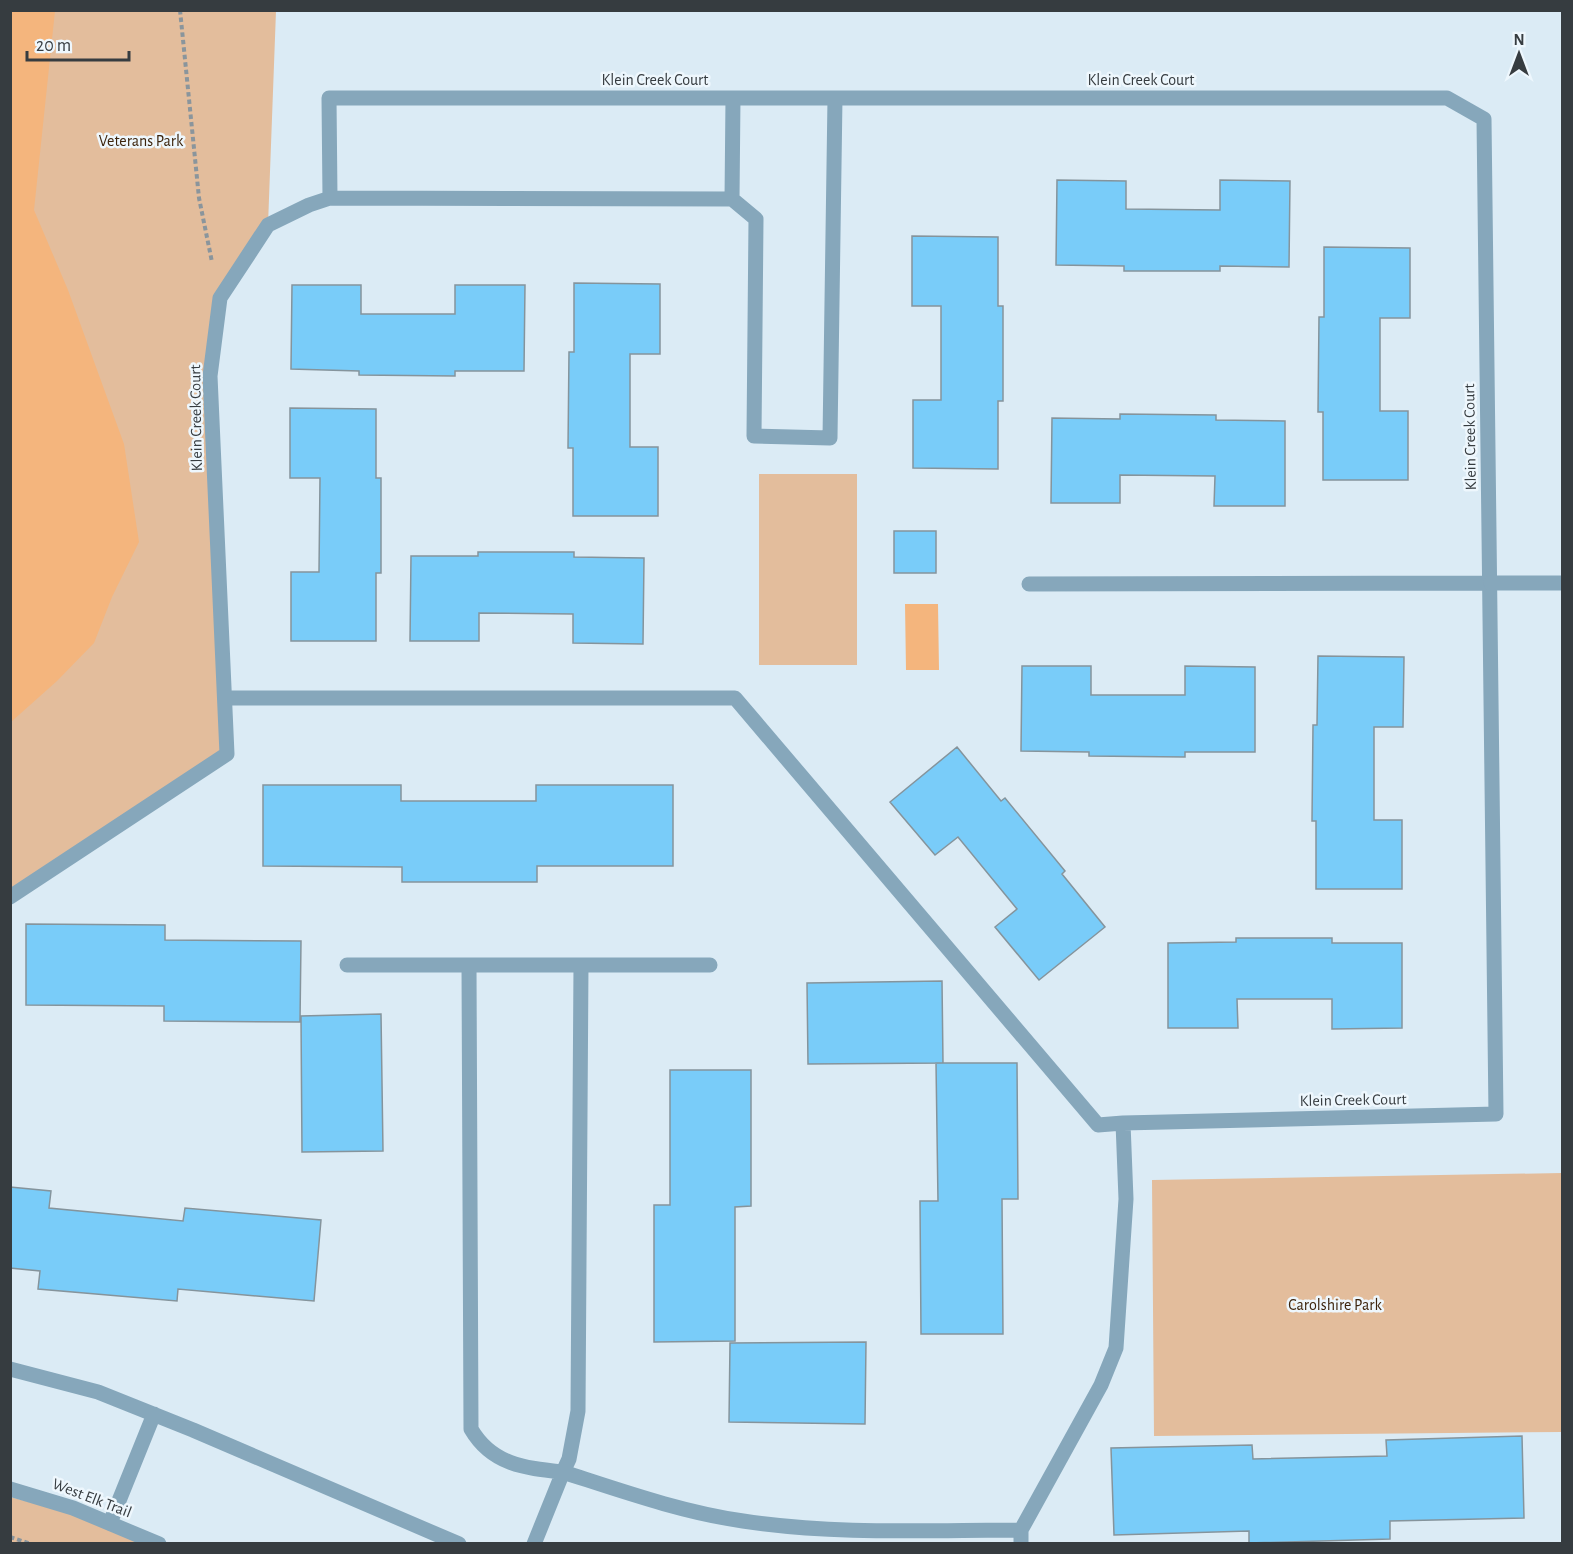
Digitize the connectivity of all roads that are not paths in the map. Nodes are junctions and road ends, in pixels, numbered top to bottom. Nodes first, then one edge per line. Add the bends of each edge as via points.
1 (733, 98) junction
2 (835, 98) junction
3 (330, 198) junction
4 (732, 199) junction
5 (1491, 583) junction
6 (1029, 584) dead end
7 (1563, 584) edge
8 (225, 698) junction
9 (10, 897) edge
10 (347, 964) dead end
11 (469, 964) junction
12 (581, 964) junction
13 (710, 964) dead end
14 (1123, 1124) junction
15 (10, 1369) edge
16 (154, 1414) junction
17 (563, 1472) junction
18 (10, 1489) edge
19 (110, 1523) junction
20 (1021, 1537) edge
21 (159, 1544) edge
22 (459, 1544) edge
23 (534, 1544) edge

1 - 2 street, Klein Creek Court
1 - 3 street, Klein Creek Court via 329,98
1 - 4 street
2 - 4 street via 830,438 754,436 756,219
2 - 5 street, Klein Creek Court via 1447,98 1484,119
3 - 4 street
3 - 8 street, Klein Creek Court via 268,225 220,298 210,376
5 - 6 street
5 - 7 street
5 - 14 street, Klein Creek Court via 1496,1114
8 - 9 street, Klein Creek Court via 227,754
8 - 14 street via 735,698 1098,1125
10 - 11 street
11 - 12 street
11 - 17 street via 471,1429 478,1442 506,1461 523,1468
12 - 13 street
12 - 17 street via 578,1411
14 - 20 street via 1126,1199 1116,1348 1101,1385
15 - 16 street via 98,1392
16 - 19 street
16 - 22 street
17 - 20 street via 648,1500 741,1521 813,1529
17 - 23 street
18 - 19 street, West Elk Trail
19 - 21 street, West Elk Trail

